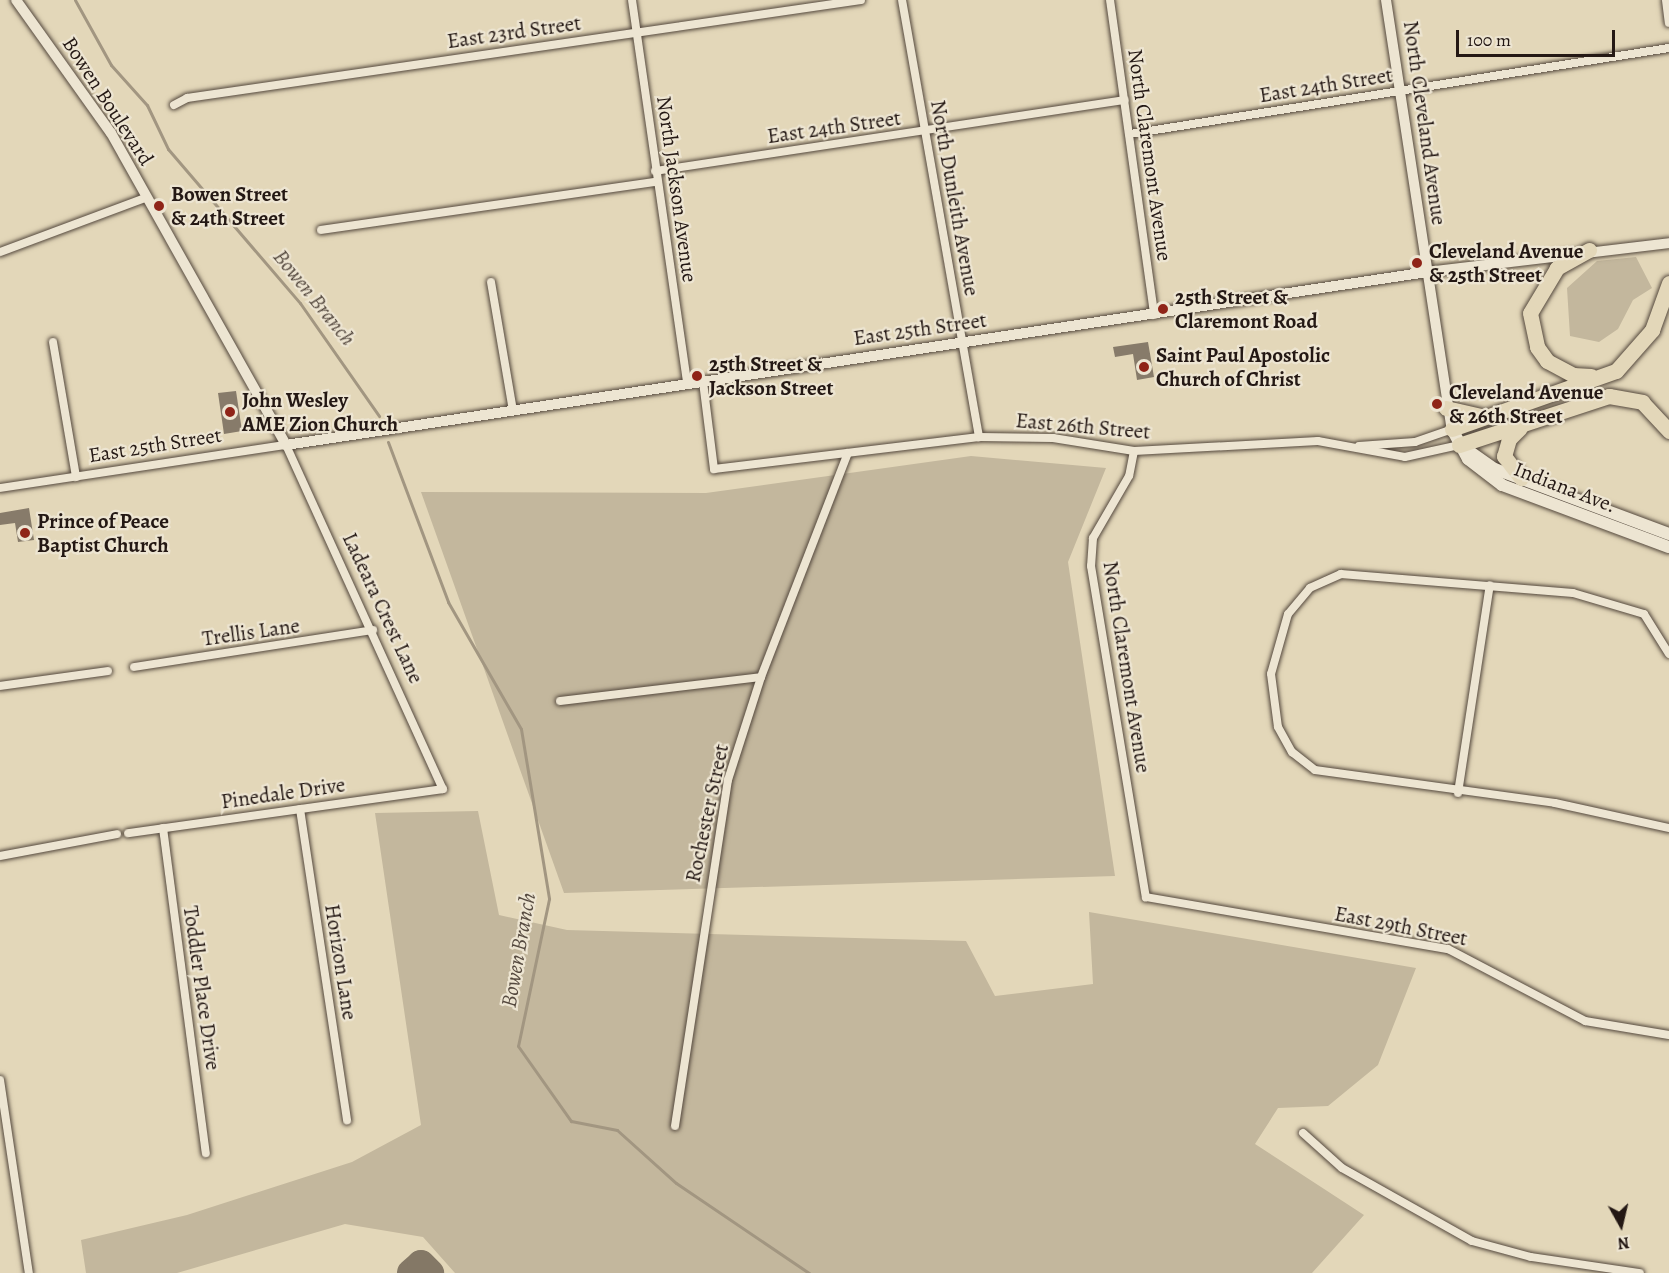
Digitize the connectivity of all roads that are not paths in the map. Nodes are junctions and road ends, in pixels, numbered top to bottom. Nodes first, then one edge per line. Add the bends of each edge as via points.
1 (16, 0) edge
2 (632, 0) edge
3 (861, 0) edge
4 (903, 0) edge
5 (1110, 0) edge
6 (1386, 0) edge
7 (1666, 0) edge
8 (1669, 23) edge
9 (636, 32) junction
10 (1669, 48) edge
11 (1401, 91) junction
12 (1125, 100) junction
13 (174, 105) dead end
14 (925, 131) junction
15 (1130, 134) junction
16 (655, 171) junction
17 (656, 182) junction
18 (145, 198) junction
19 (321, 230) dead end
20 (1669, 243) edge
21 (1589, 250) junction
22 (0, 252) edge
23 (1427, 272) junction
24 (491, 282) dead end
25 (1669, 283) edge
26 (1154, 315) junction
27 (960, 341) junction
28 (53, 342) dead end
29 (1600, 376) junction
30 (703, 382) junction
31 (687, 384) junction
32 (1446, 408) junction
33 (513, 411) junction
34 (1499, 412) junction
35 (1525, 424) junction
36 (1452, 429) junction
37 (1669, 430) edge
38 (979, 437) junction
39 (286, 445) junction
40 (1459, 445) junction
41 (1343, 446) junction
42 (1134, 451) junction
43 (848, 453) junction
44 (76, 477) junction
45 (1521, 478) junction
46 (0, 488) edge
47 (1669, 534) edge
48 (1669, 548) edge
49 (1490, 585) junction
50 (373, 630) junction
51 (1669, 654) edge
52 (134, 667) dead end
53 (108, 671) dead end
54 (761, 677) junction
55 (0, 686) edge
56 (560, 701) dead end
57 (443, 789) joint
58 (1458, 793) junction
59 (300, 809) junction
60 (163, 828) junction
61 (1669, 828) edge
62 (128, 833) dead end
63 (117, 834) dead end
64 (0, 856) edge
65 (1146, 897) joint
66 (1669, 1035) edge
67 (0, 1080) edge
68 (347, 1120) dead end
69 (675, 1126) dead end
70 (1303, 1133) dead end
71 (206, 1153) dead end
72 (29, 1273) edge
73 (1640, 1273) edge

1 - 18 street, Bowen Boulevard via 111,133
2 - 9 street, North Jackson Avenue
3 - 9 street, East 23rd Street
4 - 14 street, North Dunleith Avenue
5 - 12 street, North Claremont Avenue
6 - 11 street, North Cleveland Avenue
7 - 8 street
9 - 13 street, East 23rd Street via 187,98
9 - 16 street, North Jackson Avenue
10 - 11 street, East 24th Street
11 - 15 street, East 24th Street
11 - 23 street, North Cleveland Avenue
12 - 14 street, East 24th Street
12 - 15 street, North Claremont Avenue
14 - 16 street, East 24th Street
14 - 27 street, North Dunleith Avenue
15 - 26 street, North Claremont Avenue
16 - 17 street, North Jackson Avenue
17 - 19 street
17 - 31 street, North Jackson Avenue
18 - 22 street
18 - 39 street, Bowen Boulevard
20 - 21 street, East 25th Street
21 - 23 street, East 25th Street
21 - 29 highway via 1557,268 1543,285 1532,304 1531,323 1537,347 1553,367
23 - 26 street, East 25th Street
23 - 32 street, North Cleveland Avenue
24 - 33 street
25 - 29 highway via 1639,349 1616,371
26 - 27 street, East 25th Street
27 - 30 street, East 25th Street
27 - 38 street, North Dunleith Avenue
28 - 44 street
29 - 34 highway
30 - 31 street, East 25th Street
30 - 43 street, East 26th Street via 714,469
31 - 33 street, East 25th Street
32 - 34 highway via 1466,415
32 - 36 street, North Cleveland Avenue
33 - 39 street, East 25th Street
34 - 36 highway
35 - 37 highway via 1608,396 1642,402
35 - 40 highway
35 - 45 highway via 1505,448 1506,463
36 - 40 main road, Indiana Ave.
36 - 41 street via 1406,443
38 - 42 street, East 26th Street via 1053,438
38 - 43 street, East 26th Street
39 - 44 street, East 25th Street
39 - 50 street, Ladeara Crest Lane
40 - 41 street via 1405,457
40 - 45 main road, Indiana Ave.
40 - 48 main road, Indiana Ave. via 1476,467 1502,484
41 - 42 street, East 26th Street via 1293,440
42 - 65 street, North Claremont Avenue via 1129,476 1093,538 1091,566
43 - 54 street, Rochester Street
44 - 46 street, East 25th Street
45 - 47 main road, Indiana Ave.
49 - 51 street via 1573,592 1644,614
49 - 58 street
49 - 58 street via 1341,574 1300,598 1275,650 1274,713 1284,740 1303,763 1329,775
50 - 52 street, Trellis Lane
50 - 57 street, Ladeara Crest Lane
53 - 55 street
54 - 56 street
54 - 69 street, Rochester Street via 726,790
57 - 59 street, Pinedale Drive
58 - 61 street via 1555,803
59 - 60 street, Pinedale Drive
59 - 68 street, Horizon Lane
60 - 62 street, Pinedale Drive
60 - 71 street, Toddler Place Drive
63 - 64 street
65 - 66 street, East 29th Street via 1448,949 1586,1021
67 - 72 street
70 - 73 street via 1342,1168 1472,1241 1531,1257

